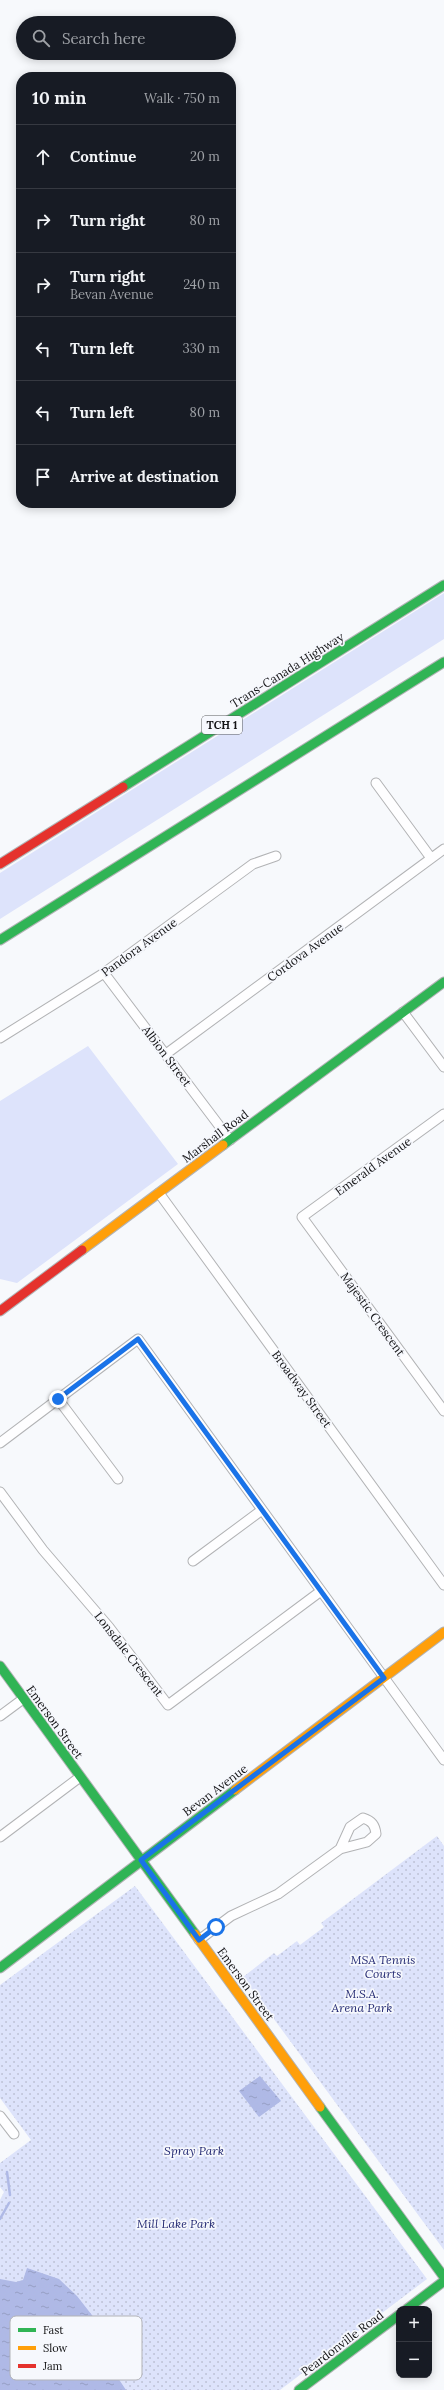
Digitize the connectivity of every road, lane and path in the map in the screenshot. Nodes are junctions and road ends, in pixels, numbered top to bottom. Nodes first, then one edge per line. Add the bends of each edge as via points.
1 (444, 585) edge
2 (444, 662) edge
3 (376, 783) dead end
4 (444, 849) edge
5 (276, 856) dead end
6 (431, 858) junction
7 (0, 864) edge
8 (0, 940) edge
9 (104, 973) junction
10 (444, 982) edge
11 (403, 1012) junction
12 (0, 1038) edge
13 (166, 1054) junction
14 (444, 1067) edge
15 (444, 1114) edge
16 (230, 1140) junction
17 (159, 1193) junction
18 (302, 1218) joint
19 (0, 1311) edge
20 (58, 1399) junction
21 (444, 1411) edge
22 (0, 1443) edge
23 (118, 1480) dead end
24 (0, 1492) edge
25 (262, 1510) junction
26 (193, 1561) dead end
27 (444, 1585) edge
28 (321, 1591) junction
29 (444, 1632) edge
30 (0, 1666) edge
31 (384, 1678) junction
32 (24, 1699) junction
33 (0, 1716) edge
34 (444, 1760) edge
35 (80, 1777) junction
36 (0, 1837) edge
37 (340, 1849) dead end
38 (141, 1860) junction
39 (199, 1940) junction
40 (0, 1968) edge
41 (0, 2116) edge
42 (14, 2134) dead end
43 (444, 2277) edge
44 (444, 2281) edge
45 (411, 2306) edge
46 (396, 2317) edge
47 (299, 2390) edge

1 - 7 main road, Trans-Canada Highway / TCH 1
2 - 8 main road
3 - 6 street
4 - 6 street, Cordova Avenue
5 - 9 street, Pandora Avenue via 253,864
6 - 13 street, Cordova Avenue
9 - 12 street, Pandora Avenue
9 - 13 street, Albion Street
10 - 11 main road, Marshall Road
11 - 14 street
11 - 16 main road, Marshall Road
13 - 16 street, Albion Street
15 - 18 street, Emerald Avenue
16 - 17 main road, Marshall Road
17 - 19 main road, Marshall Road
17 - 27 street, Broadway Street
18 - 21 street, Majestic Crescent
20 - 22 street
20 - 23 street
20 - 25 street via 138,1339
24 - 28 street, Lonsdale Crescent via 43,1550 109,1627 168,1705
25 - 26 street
25 - 28 street
28 - 31 street
29 - 31 main road, Bevan Avenue
30 - 32 main road, Emerson Street
31 - 34 street
31 - 38 main road, Bevan Avenue
32 - 33 street
32 - 35 main road, Emerson Street
35 - 36 street
35 - 38 main road, Emerson Street
37 - 39 street via 278,1894 231,1916
38 - 39 main road, Emerson Street
38 - 40 main road, Bevan Avenue
39 - 43 main road, Emerson Street
41 - 42 street
44 - 45 main road
46 - 47 main road, Peardonville Road

